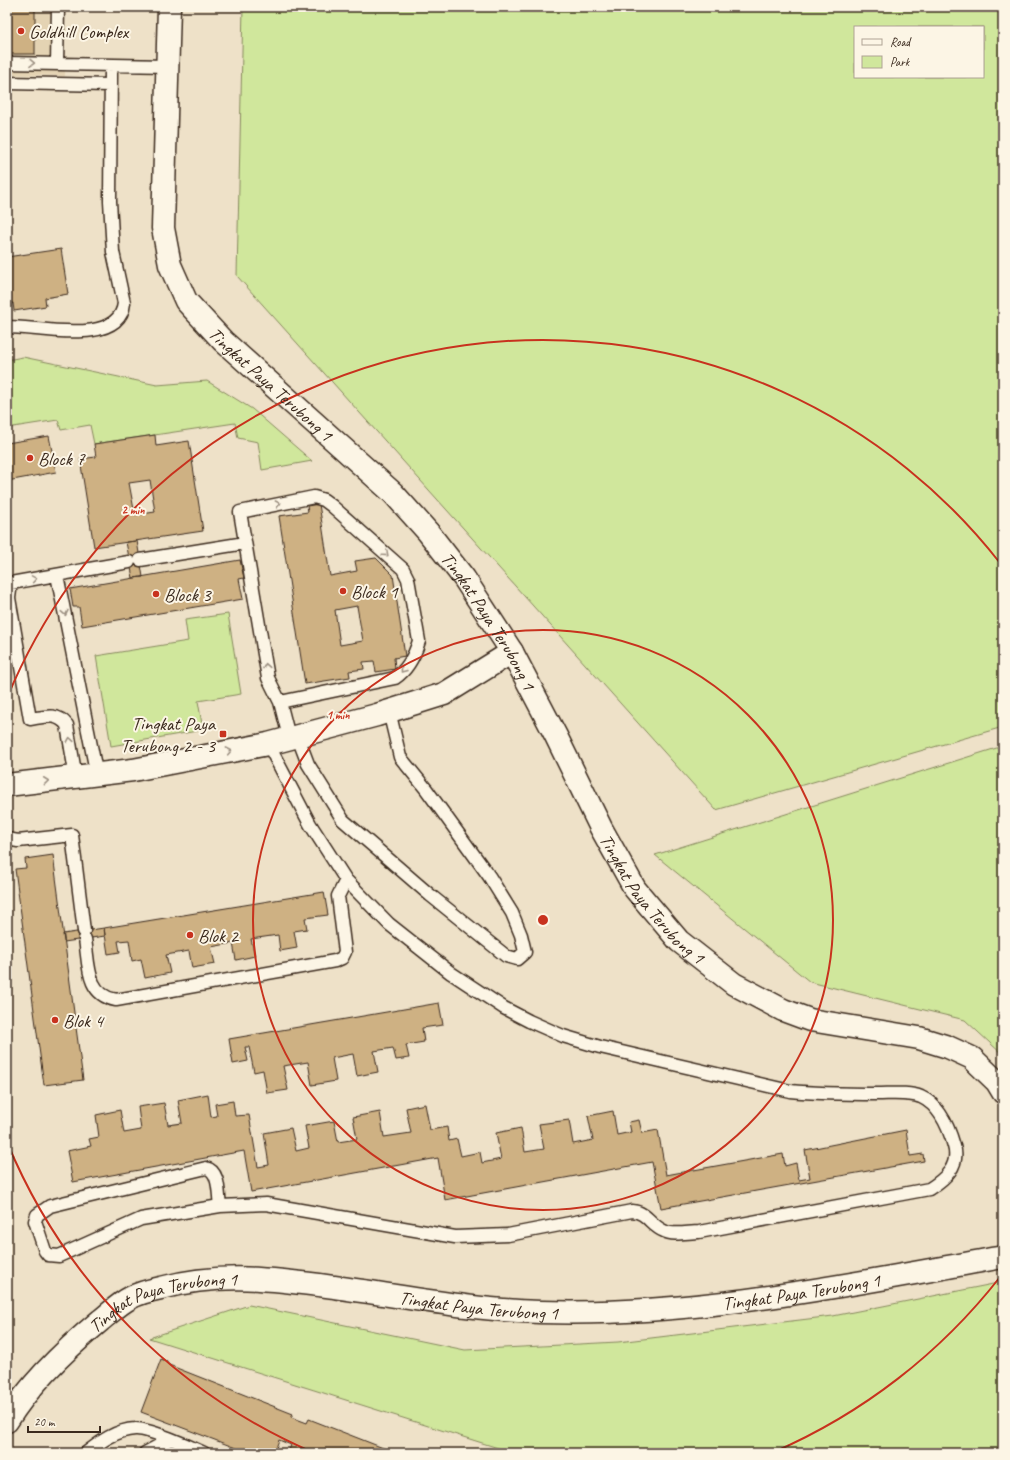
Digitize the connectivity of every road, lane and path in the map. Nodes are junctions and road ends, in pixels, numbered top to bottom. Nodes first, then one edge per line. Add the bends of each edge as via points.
1 (58, 7) edge
2 (169, 7) edge
3 (7, 63) edge
4 (57, 64) junction
5 (111, 66) junction
6 (168, 66) junction
7 (7, 83) edge
8 (110, 85) junction
9 (7, 327) edge
10 (245, 543) junction
11 (57, 575) junction
12 (512, 652) junction
13 (280, 702) junction
14 (389, 711) junction
15 (293, 736) junction
16 (268, 744) junction
17 (86, 777) junction
18 (7, 785) edge
19 (7, 839) edge
20 (346, 880) junction
21 (1003, 1092) edge
22 (220, 1206) junction
23 (1003, 1257) edge
24 (11, 1406) edge
25 (171, 1439) junction
26 (86, 1453) edge
27 (145, 1453) edge
28 (204, 1453) edge

1 - 4 lane
2 - 6 street, Tingkat Paya Terubong 1
3 -> 4 lane
4 - 5 lane
5 - 6 lane
5 - 8 lane
6 - 12 street, Tingkat Paya Terubong 1 via 162,228 170,265 186,301 223,341 393,493 464,578
7 - 8 lane
8 - 9 lane via 110,216 123,310 110,325 91,331 44,331
10 - 11 lane
13 -> 10 lane via 268,678
10 -> 13 lane via 240,512 314,497 332,506 403,569 408,579 419,641 402,673 395,678
11 -> 17 lane
17 -> 11 lane via 63,719 54,716 30,719 8,598 11,582
12 - 14 street via 444,694
12 - 21 street, Tingkat Paya Terubong 1 via 635,889 680,941 734,984 783,1010 810,1020 919,1038 948,1047 972,1058
13 - 15 lane
14 - 15 street
14 - 15 lane via 400,757 489,876 512,913 525,952 517,959 506,956 343,820
15 - 16 street
17 -> 16 street
16 - 20 lane via 310,824
18 -> 17 street
19 - 20 lane via 18,841 72,836 92,982 96,991 105,998 116,1000 342,958 345,952 338,896
20 - 22 lane via 389,924 451,973 510,1011 563,1036 790,1091 921,1097 936,1109 950,1128 955,1150 953,1168 943,1181 929,1189 699,1232 662,1231 644,1214 632,1211 508,1235 455,1237 266,1204
22 - 22 lane via 140,1219 59,1256 48,1255 44,1251 35,1222 37,1214 50,1206 206,1168 215,1174
23 - 24 street, Tingkat Paya Terubong 1 via 840,1286 637,1311 539,1312 268,1278 195,1281 160,1288 131,1298 77,1340
25 - 26 lane via 137,1428 125,1430 101,1441
25 - 27 lane
25 - 28 lane

